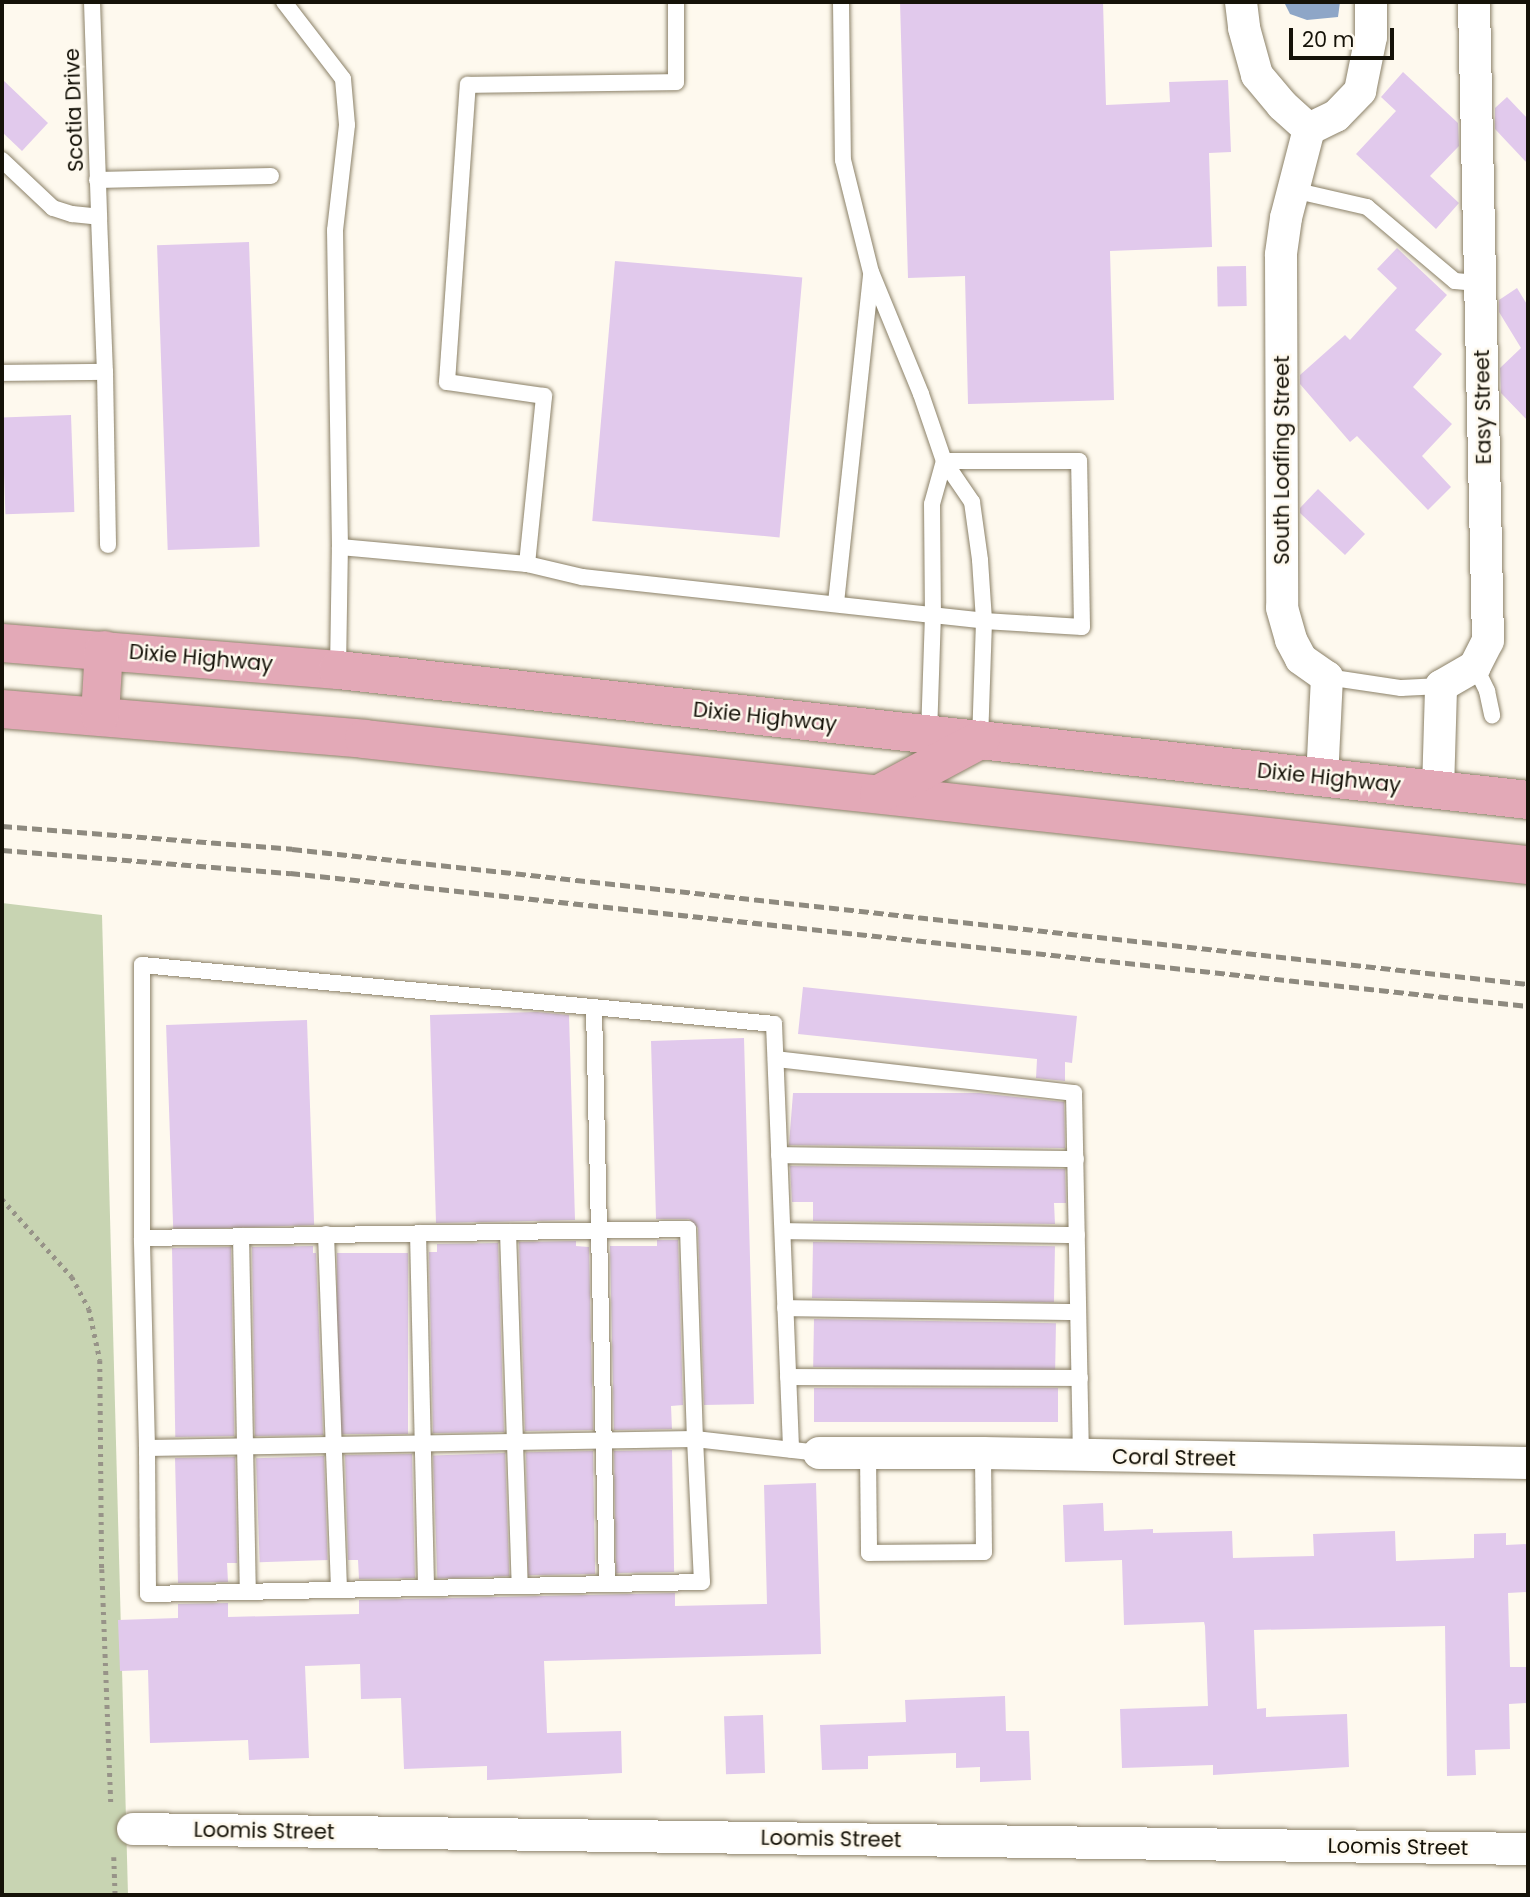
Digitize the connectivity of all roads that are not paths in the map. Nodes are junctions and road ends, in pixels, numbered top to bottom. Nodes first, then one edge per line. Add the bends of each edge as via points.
1 (92, 2) edge
2 (284, 2) edge
3 (676, 2) edge
4 (841, 2) edge
5 (1241, 2) edge
6 (1371, 2) edge
7 (1474, 2) edge
8 (1309, 129) junction
9 (2, 160) edge
10 (271, 176) dead end
11 (97, 180) junction
12 (1293, 190) junction
13 (99, 218) junction
14 (871, 272) junction
15 (1480, 284) junction
16 (105, 372) junction
17 (2, 373) edge
18 (944, 461) junction
19 (108, 545) dead end
20 (340, 547) junction
21 (527, 564) junction
22 (836, 603) junction
23 (933, 614) junction
24 (984, 621) junction
25 (2, 643) edge
26 (104, 650) junction
27 (1475, 666) junction
28 (338, 670) junction
29 (1327, 677) junction
30 (1440, 686) junction
31 (2, 709) edge
32 (100, 715) junction
33 (1492, 715) dead end
34 (929, 735) junction
35 (980, 740) junction
36 (1322, 778) junction
37 (1438, 790) junction
38 (878, 794) junction
39 (1528, 800) edge
40 (1528, 865) edge
41 (594, 1008) junction
42 (776, 1059) junction
43 (779, 1155) junction
44 (1076, 1159) junction
45 (599, 1230) junction
46 (783, 1231) junction
47 (508, 1232) junction
48 (418, 1233) junction
49 (326, 1234) junction
50 (1077, 1235) junction
51 (242, 1236) junction
52 (142, 1238) junction
53 (785, 1308) junction
54 (1078, 1312) junction
55 (788, 1377) junction
56 (1080, 1378) junction
57 (695, 1439) junction
58 (603, 1441) junction
59 (516, 1442) junction
60 (423, 1444) junction
61 (334, 1445) junction
62 (245, 1447) junction
63 (148, 1448) junction
64 (805, 1452) junction
65 (983, 1453) junction
66 (868, 1454) junction
67 (1081, 1457) junction
68 (1528, 1462) edge
69 (607, 1584) junction
70 (520, 1586) junction
71 (426, 1588) junction
72 (340, 1590) junction
73 (248, 1592) junction
74 (123, 1821) road end
75 (1528, 1849) edge

1 - 11 lane, Scotia Drive
2 - 20 lane via 343,79 346,125 335,230
3 - 21 lane via 676,82 467,85 447,382 544,396
4 - 14 lane via 843,160
5 - 8 street via 1257,75
6 - 8 street via 1371,37 1360,91 1336,116
7 - 15 street, Easy Street
8 - 12 street, South Loafing Street
9 - 13 lane via 53,208
10 - 11 lane
11 - 13 lane, Scotia Drive
12 - 15 lane via 1367,207 1455,281
12 - 29 street, South Loafing Street via 1281,255 1282,608 1301,659
13 - 16 lane, Scotia Drive
14 - 18 lane
14 - 22 lane
15 - 27 street, Easy Street via 1488,640
16 - 17 lane
16 - 19 lane, Scotia Drive
18 - 23 lane via 933,504
18 - 24 lane via 972,502
18 - 24 lane via 1079,461 1082,627
20 - 21 lane
20 - 28 lane
21 - 22 lane via 582,577
22 - 23 lane
23 - 24 lane
23 - 34 lane
24 - 35 lane
25 - 26 main road, Dixie Highway
26 - 28 main road, Dixie Highway
26 - 32 main road
27 - 30 street
27 - 33 lane
28 - 34 main road, Dixie Highway
29 - 30 lane via 1401,688
29 - 36 street
30 - 37 street
31 - 32 main road
32 - 38 main road
34 - 35 main road, Dixie Highway
35 - 36 main road, Dixie Highway
35 - 38 main road
36 - 37 main road, Dixie Highway
37 - 39 main road, Dixie Highway
38 - 40 main road
41 - 42 lane via 774,1024
41 - 45 lane
41 - 52 lane via 142,965
42 - 43 lane
42 - 44 lane via 1074,1093
43 - 44 lane
43 - 46 lane
44 - 50 lane
45 - 47 lane
45 - 57 lane via 688,1228
45 - 58 lane
46 - 50 lane
46 - 53 lane
47 - 48 lane
47 - 59 lane
48 - 49 lane
48 - 60 lane
49 - 51 lane
49 - 61 lane
50 - 54 lane
51 - 52 lane
51 - 62 lane
52 - 63 lane
53 - 54 lane
53 - 55 lane
54 - 56 lane
55 - 56 lane
55 - 64 lane
56 - 67 lane
57 - 58 lane
57 - 64 lane
57 - 69 lane via 702,1582
58 - 59 lane
58 - 69 lane
59 - 60 lane
59 - 70 lane
60 - 61 lane
60 - 71 lane
61 - 62 lane
61 - 72 lane
62 - 63 lane
62 - 73 lane
63 - 73 lane via 148,1594
64 - 66 street, Coral Street
65 - 66 street, Coral Street
65 - 66 lane via 984,1552 972,1553 870,1553
65 - 67 street, Coral Street
67 - 68 street, Coral Street
69 - 70 lane
70 - 71 lane
71 - 72 lane
72 - 73 lane
74 - 75 street, Loomis Street

